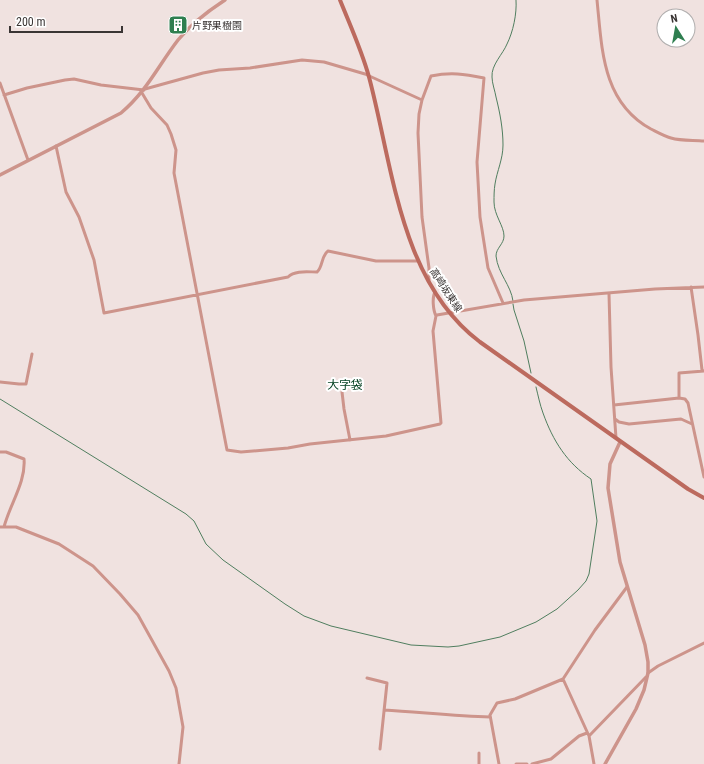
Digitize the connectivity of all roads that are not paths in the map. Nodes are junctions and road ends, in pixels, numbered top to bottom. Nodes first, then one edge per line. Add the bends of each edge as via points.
1 (225, 0) edge
2 (340, 0) edge
3 (597, 0) edge
4 (368, 76) junction
5 (0, 83) edge
6 (144, 91) junction
7 (4, 95) junction
8 (422, 100) junction
9 (704, 141) edge
10 (56, 146) junction
11 (28, 160) junction
12 (0, 175) edge
13 (418, 261) junction
14 (428, 280) junction
15 (691, 287) junction
16 (704, 287) edge
17 (435, 292) junction
18 (609, 294) junction
19 (197, 295) junction
20 (503, 303) junction
21 (449, 312) junction
22 (436, 316) junction
23 (32, 354) dead end
24 (703, 371) edge
25 (0, 382) edge
26 (342, 392) dead end
27 (679, 398) junction
28 (614, 405) junction
29 (615, 419) junction
30 (692, 424) junction
31 (616, 438) junction
32 (350, 440) junction
33 (620, 442) junction
34 (0, 452) edge
35 (704, 477) edge
36 (704, 498) edge
37 (0, 527) edge
38 (4, 527) junction
39 (627, 587) junction
40 (704, 643) edge
41 (648, 675) junction
42 (367, 678) dead end
43 (563, 680) junction
44 (384, 710) junction
45 (490, 717) junction
46 (588, 734) junction
47 (380, 749) dead end
48 (479, 753) dead end
49 (179, 764) edge
50 (480, 764) edge
51 (499, 764) edge
52 (516, 764) edge
53 (527, 764) edge
54 (532, 764) edge
55 (594, 764) edge
56 (605, 764) edge

1 - 6 street via 200,18 183,35
2 - 4 main road, 高崎坂東線
3 - 9 street via 605,67 610,83 631,114 642,124 670,138
4 - 6 street via 324,62 302,60 203,73
4 - 8 street
4 - 13 main road, 高崎坂東線 via 402,214
5 - 7 street
6 - 7 street via 65,80
6 - 10 street via 121,113
6 - 19 street via 151,108 167,125 175,145 174,173
7 - 11 street
8 - 14 street via 418,134
8 - 20 street via 431,76 459,73 484,78 477,162 480,217 488,268
10 - 11 street
10 - 19 street via 66,192 79,217 94,260 104,313
11 - 12 street
13 - 14 main road, 高崎坂東線
13 - 19 street via 376,261 328,251 316,272 296,272 288,277
14 - 17 main road, 高崎坂東線
15 - 16 street
15 - 18 street
15 - 24 street
17 - 21 main road, 高崎坂東線
17 - 22 street
18 - 20 street
18 - 28 street
19 - 32 street via 227,450 241,452
20 - 21 street
21 - 22 street
21 - 31 main road, 高崎坂東線 via 476,339
22 - 32 street via 433,331 441,423
23 - 25 street via 26,384
24 - 27 street via 679,373
26 - 32 street
27 - 28 street
27 - 30 street via 685,399 688,403
28 - 29 street
29 - 30 street via 629,424 681,419
29 - 31 street
30 - 35 street
31 - 33 main road, 高崎坂東線
33 - 36 main road, 高崎坂東線
33 - 39 street via 610,464 608,482 615,536
34 - 38 street via 24,459 25,465
37 - 38 street
38 - 49 street via 16,527 59,544 93,566 138,615 176,688 182,727
39 - 41 street via 646,645
39 - 43 street
40 - 41 street via 658,666
41 - 46 street
41 - 56 street via 636,709
42 - 44 street via 387,683
43 - 45 street via 515,699 497,703
43 - 46 street
44 - 45 street
44 - 47 street
45 - 51 street
46 - 54 street via 580,736 551,759
46 - 55 street
48 - 50 street
52 - 53 street

